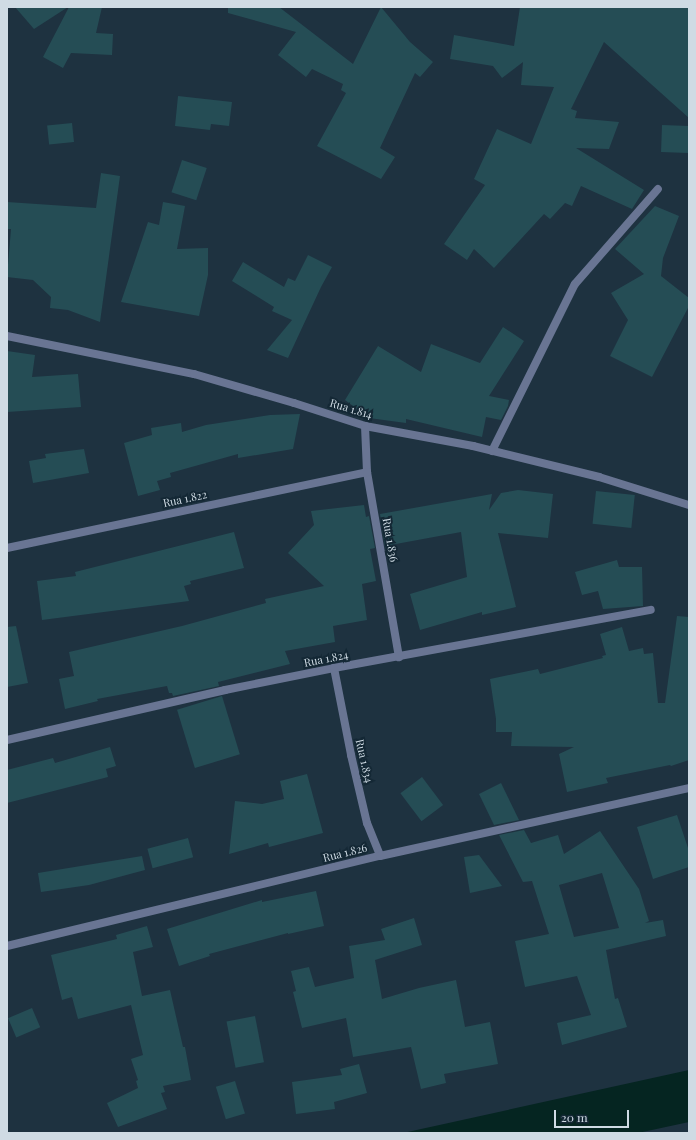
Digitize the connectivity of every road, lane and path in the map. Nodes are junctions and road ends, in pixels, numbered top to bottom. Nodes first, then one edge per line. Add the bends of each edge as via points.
1 (658, 189) dead end
2 (7, 336) edge
3 (364, 426) junction
4 (492, 451) junction
5 (367, 472) junction
6 (689, 505) edge
7 (7, 548) edge
8 (651, 610) dead end
9 (398, 656) junction
10 (334, 668) junction
11 (7, 740) edge
12 (689, 788) edge
13 (380, 856) junction
14 (7, 946) edge

1 - 4 street via 576,284
2 - 3 street, Rua 1.814 via 194,374
3 - 4 street, Rua 1.814
3 - 5 street, Rua 1.836
4 - 6 street, Rua 1.814 via 599,478
5 - 7 street, Rua 1.822
5 - 9 street, Rua 1.836
8 - 9 street, Rua 1.824
9 - 10 street, Rua 1.824
10 - 11 street, Rua 1.824
10 - 13 street, Rua 1.834 via 350,755 367,823
12 - 13 street, Rua 1.826
13 - 14 street, Rua 1.826

